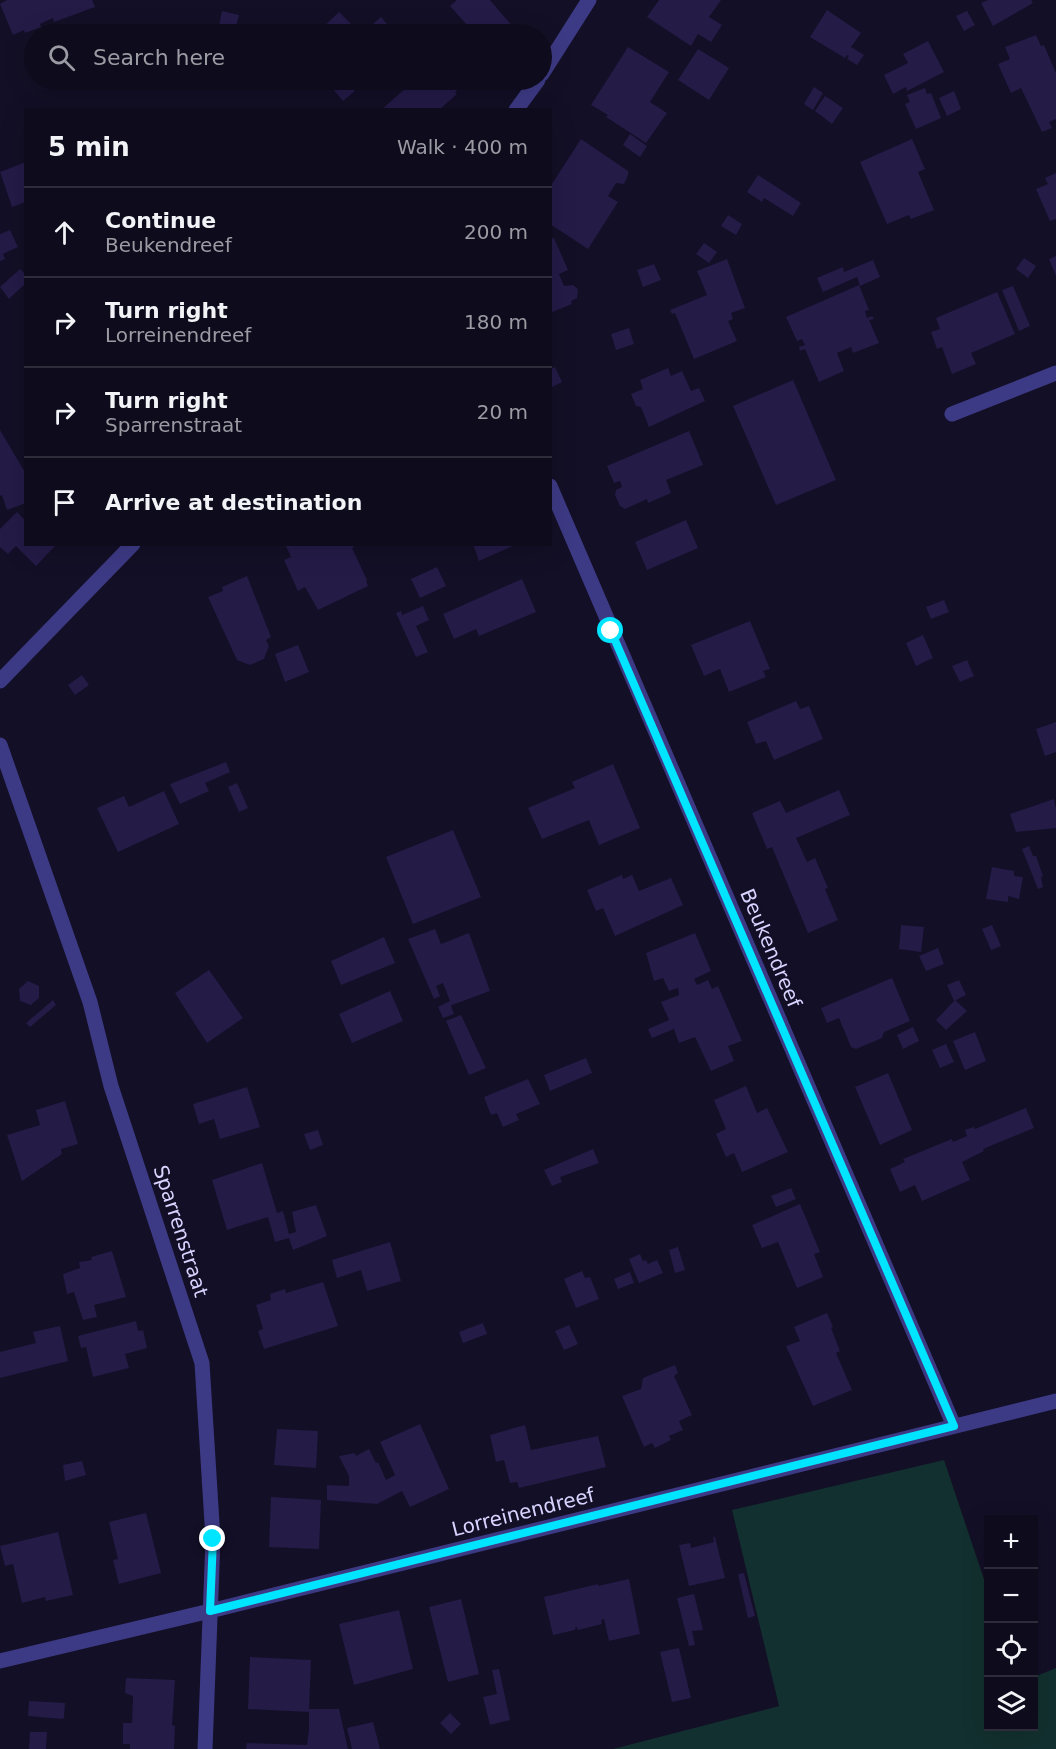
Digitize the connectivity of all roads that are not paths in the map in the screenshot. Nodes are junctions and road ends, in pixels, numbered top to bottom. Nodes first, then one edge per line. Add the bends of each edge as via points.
1 (589, 0) edge
2 (552, 58) edge
3 (531, 90) edge
4 (517, 108) edge
5 (1056, 373) edge
6 (952, 414) dead end
7 (552, 491) edge
8 (131, 546) edge
9 (0, 681) edge
10 (0, 745) edge
11 (1056, 1401) edge
12 (954, 1426) junction
13 (210, 1611) junction
14 (0, 1661) edge
15 (205, 1749) edge

1 - 2 street
3 - 4 street
5 - 6 street
7 - 12 street, Beukendreef
8 - 9 street
10 - 13 street, Sparrenstraat via 90,1002 111,1086 202,1363 213,1539
11 - 12 street, Lorreinendreef
12 - 13 street, Lorreinendreef
13 - 14 street, Lorreinendreef
13 - 15 street, Sparrenstraat

